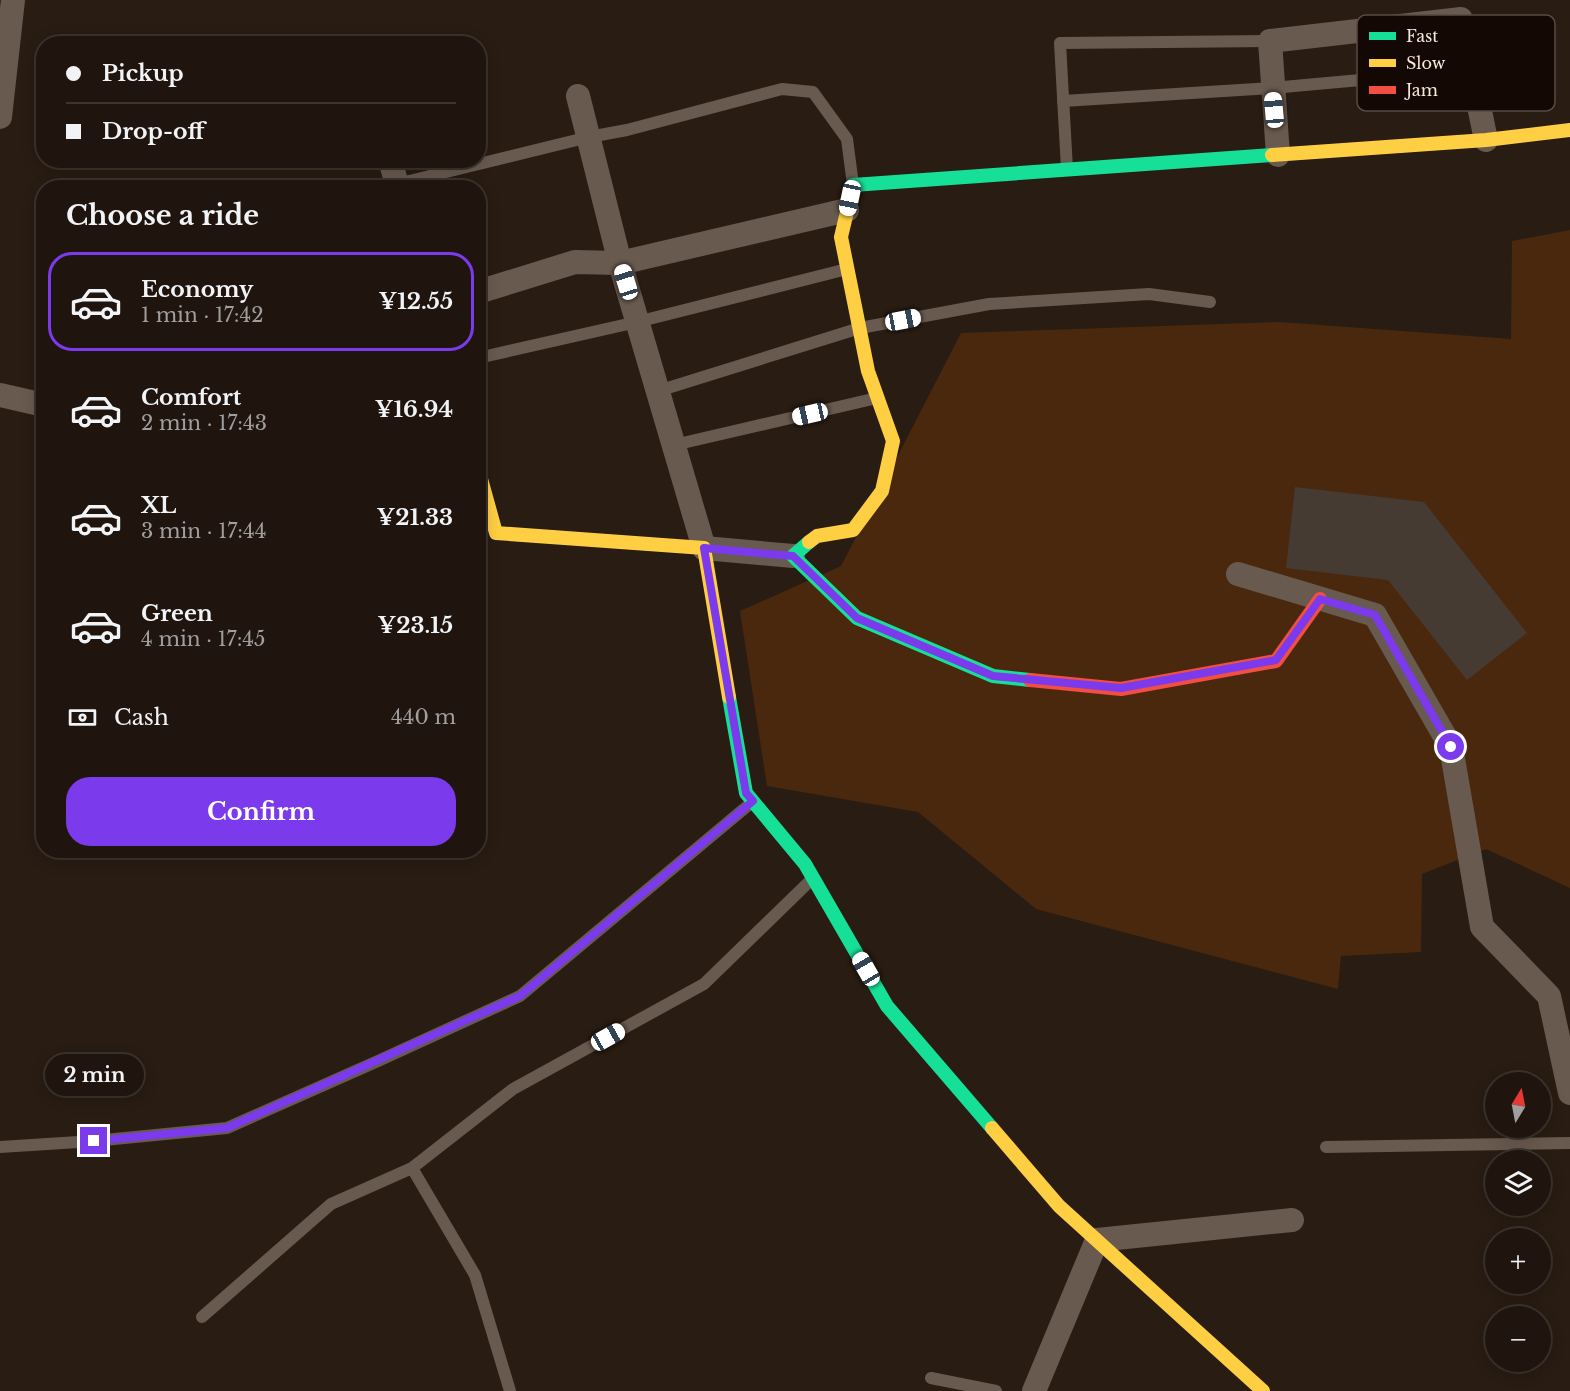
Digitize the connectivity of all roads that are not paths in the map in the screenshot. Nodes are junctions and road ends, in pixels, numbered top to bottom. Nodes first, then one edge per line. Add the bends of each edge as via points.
1 (13, 0) edge
2 (1357, 31) edge
3 (1270, 41) junction
4 (1357, 80) edge
5 (1272, 88) junction
6 (578, 96) dead end
7 (1063, 101) junction
8 (1480, 111) edge
9 (0, 117) edge
10 (1570, 130) edge
11 (589, 137) junction
12 (1486, 141) junction
13 (1278, 155) junction
14 (486, 163) edge
15 (466, 168) edge
16 (1067, 170) junction
17 (418, 180) edge
18 (853, 185) junction
19 (847, 210) junction
20 (620, 263) junction
21 (847, 269) junction
22 (486, 290) edge
23 (1210, 302) dead end
24 (637, 322) junction
25 (860, 328) junction
26 (486, 356) edge
27 (658, 391) junction
28 (0, 395) edge
29 (878, 398) junction
30 (36, 403) edge
31 (674, 445) junction
32 (487, 532) edge
33 (704, 548) junction
34 (793, 556) junction
35 (1238, 574) dead end
36 (1320, 599) junction
37 (753, 801) junction
38 (813, 878) junction
39 (1570, 1094) edge
40 (1570, 1143) edge
41 (0, 1147) edge
42 (1326, 1147) dead end
43 (412, 1167) junction
44 (1292, 1220) dead end
45 (1097, 1240) junction
46 (202, 1317) dead end
47 (931, 1378) dead end
48 (510, 1391) edge
49 (996, 1391) edge
50 (1034, 1391) edge
51 (1263, 1391) edge

1 - 9 street
2 - 3 street
3 - 5 street
3 - 7 lane via 1060,43
4 - 5 lane
5 - 7 lane
5 - 13 street
6 - 11 street
7 - 16 lane
8 - 12 street
10 - 12 street
11 - 14 lane
11 - 18 lane via 782,89 813,92 847,139
11 - 20 street
12 - 13 street
13 - 16 street
15 - 17 lane
16 - 18 street
18 - 19 street
19 - 20 street
19 - 21 street via 841,237
20 - 22 street via 575,262
20 - 24 street
21 - 24 lane
21 - 25 street
23 - 25 lane via 1149,294 989,304
24 - 26 lane
24 - 27 street
25 - 27 lane
25 - 29 street
27 - 31 street
28 - 30 street
29 - 31 lane
29 - 34 street via 893,441 882,491 853,530 817,536
31 - 33 street
32 - 33 street
33 - 34 street
33 - 37 street via 746,793
34 - 36 street via 857,618 993,676 1121,688 1276,660
35 - 36 street
36 - 39 street via 1375,615 1451,747 1482,927 1549,996
37 - 38 street
37 - 41 lane via 520,996 388,1057 227,1128
38 - 43 lane via 704,984 513,1089
38 - 45 street via 887,1006 1059,1206
40 - 42 lane
43 - 46 lane via 331,1204
43 - 48 lane via 475,1275
44 - 45 street
45 - 50 street
45 - 51 street
47 - 49 lane

